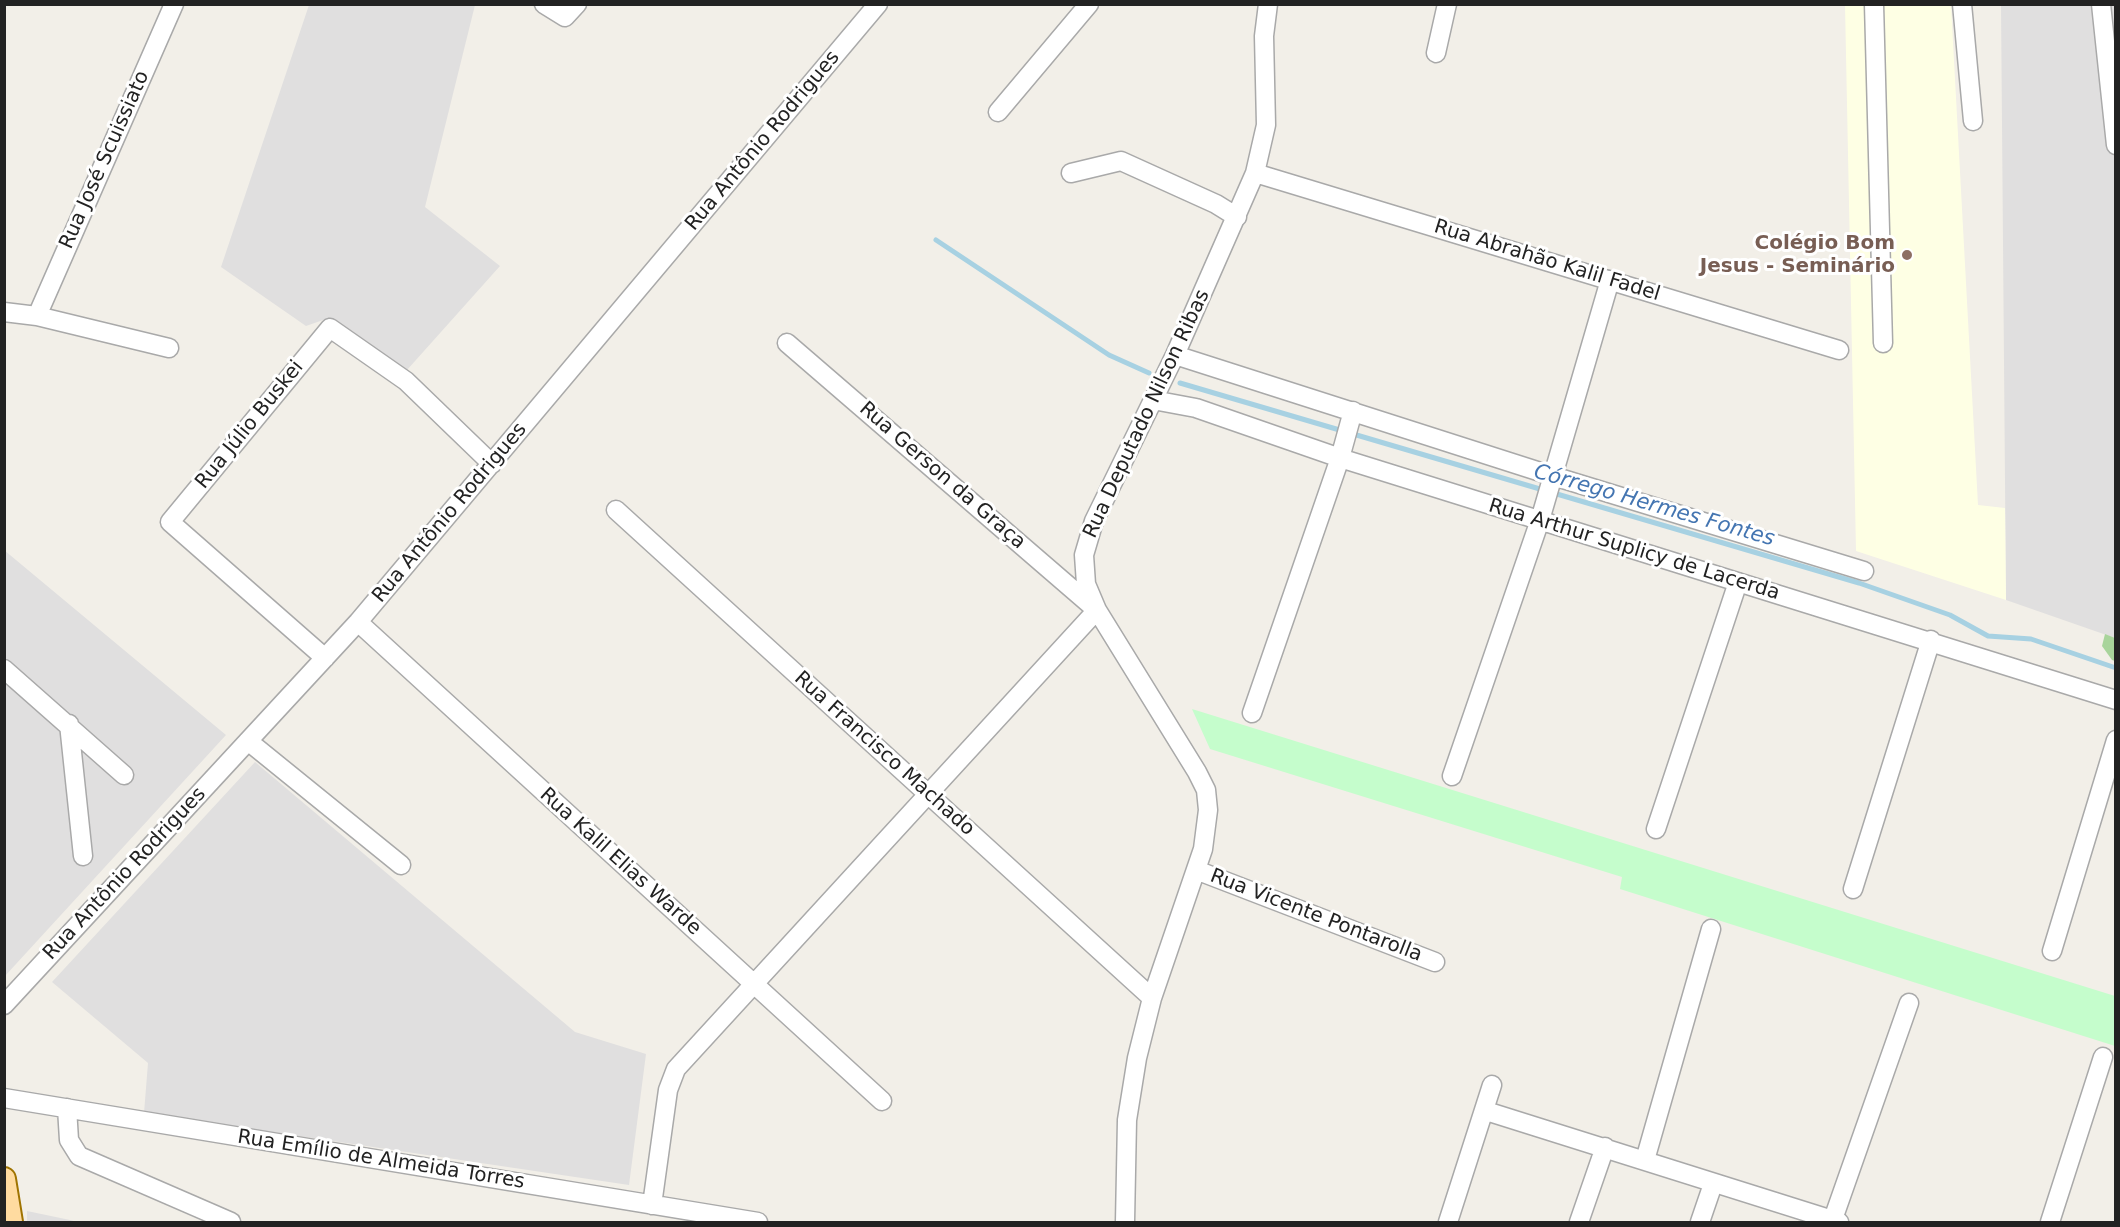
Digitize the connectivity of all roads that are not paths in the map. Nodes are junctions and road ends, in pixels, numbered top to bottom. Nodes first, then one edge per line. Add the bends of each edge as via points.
1 (174, 4) edge
2 (544, 4) edge
3 (577, 4) edge
4 (878, 4) edge
5 (1089, 4) edge
6 (1268, 4) edge
7 (1447, 4) edge
8 (1874, 4) edge
9 (1962, 4) edge
10 (2102, 4) edge
11 (1436, 53) dead end
12 (998, 112) dead end
13 (1973, 121) dead end
14 (2115, 145) edge
15 (1255, 173) junction
16 (1071, 174) dead end
17 (1237, 216) junction
18 (1610, 280) junction
19 (4, 312) edge
20 (37, 316) junction
21 (787, 343) dead end
22 (1883, 343) dead end
23 (169, 348) dead end
24 (1839, 350) dead end
25 (1175, 355) junction
26 (1153, 400) junction
27 (1353, 411) junction
28 (1340, 458) junction
29 (492, 464) junction
30 (1552, 476) junction
31 (616, 510) dead end
32 (1540, 520) junction
33 (1864, 571) dead end
34 (1738, 582) junction
35 (1097, 610) junction
36 (358, 622) junction
37 (1931, 640) junction
38 (325, 658) junction
39 (4, 669) edge
40 (2115, 700) edge
41 (1251, 713) dead end
42 (69, 724) junction
43 (2115, 740) edge
44 (248, 741) junction
45 (124, 775) dead end
46 (1452, 776) dead end
47 (928, 794) junction
48 (1656, 829) dead end
49 (83, 856) dead end
50 (401, 865) dead end
51 (1196, 870) junction
52 (1853, 889) dead end
53 (1712, 929) dead end
54 (2052, 951) dead end
55 (1435, 962) dead end
56 (754, 984) junction
57 (1152, 998) junction
58 (1909, 1003) dead end
59 (4, 1005) edge
60 (2103, 1057) dead end
61 (1492, 1085) dead end
62 (4, 1098) edge
63 (882, 1101) dead end
64 (67, 1108) junction
65 (1486, 1111) junction
66 (1605, 1147) junction
67 (1645, 1160) junction
68 (4, 1179) edge
69 (1713, 1184) junction
70 (652, 1205) junction
71 (11, 1222) edge
72 (231, 1222) edge
73 (758, 1222) edge
74 (1125, 1222) edge
75 (1448, 1222) edge
76 (1579, 1222) edge
77 (1700, 1222) edge
78 (1835, 1222) edge
79 (2050, 1222) edge

1 - 20 street, Rua José Scuissiato
2 - 3 street via 565,17
4 - 29 street, Rua Antônio Rodrigues
5 - 12 street
6 - 15 street, Rua Deputado Nilson Ribas via 1264,36 1266,125
7 - 11 street
8 - 22 street
9 - 13 street
10 - 14 street
15 - 17 street, Rua Deputado Nilson Ribas
15 - 18 street, Rua Abrahão Kalil Fadel
16 - 17 street via 1120,161
17 - 25 street, Rua Deputado Nilson Ribas
18 - 24 street, Rua Abrahão Kalil Fadel
18 - 30 street
19 - 20 street
20 - 23 street
21 - 35 street, Rua Gerson da Graça
25 - 26 street, Rua Deputado Nilson Ribas
25 - 27 street
26 - 28 street, Rua Arthur Suplicy de Lacerda via 1196,408
26 - 35 street, Rua Deputado Nilson Ribas via 1088,539 1083,568
27 - 28 street
27 - 30 street
28 - 32 street, Rua Arthur Suplicy de Lacerda
28 - 41 street
29 - 36 street, Rua Antônio Rodrigues
29 - 38 street, Rua Júlio Buskei via 415,389 330,328 170,522
30 - 32 street
30 - 33 street
31 - 47 street, Rua Francisco Machado
32 - 34 street, Rua Arthur Suplicy de Lacerda
32 - 46 street
34 - 37 street, Rua Arthur Suplicy de Lacerda
34 - 48 street
35 - 47 street
35 - 51 street, Rua Deputado Nilson Ribas via 1206,790 1206,832
36 - 38 street, Rua Antônio Rodrigues
36 - 56 street, Rua Kalil Elias Warde
37 - 40 street, Rua Arthur Suplicy de Lacerda
37 - 52 street
38 - 44 street, Rua Antônio Rodrigues
39 - 42 street
42 - 45 street
42 - 49 street
43 - 54 street
44 - 50 street
44 - 59 street, Rua Antônio Rodrigues
47 - 56 street
47 - 57 street, Rua Francisco Machado
51 - 55 street, Rua Vicente Pontarolla
51 - 57 street, Rua Deputado Nilson Ribas
53 - 67 street
56 - 63 street, Rua Kalil Elias Warde
56 - 70 street via 671,1079
57 - 74 street, Rua Deputado Nilson Ribas via 1130,1093
58 - 78 street
60 - 79 street
61 - 65 street
62 - 64 street, Rua Emílio de Almeida Torres
64 - 70 street, Rua Emílio de Almeida Torres
64 - 72 street via 69,1140 79,1156
65 - 66 street
65 - 75 street
66 - 67 street
66 - 76 street
67 - 69 street
68 - 71 main road
69 - 77 street
69 - 78 street
70 - 73 street, Rua Emílio de Almeida Torres

